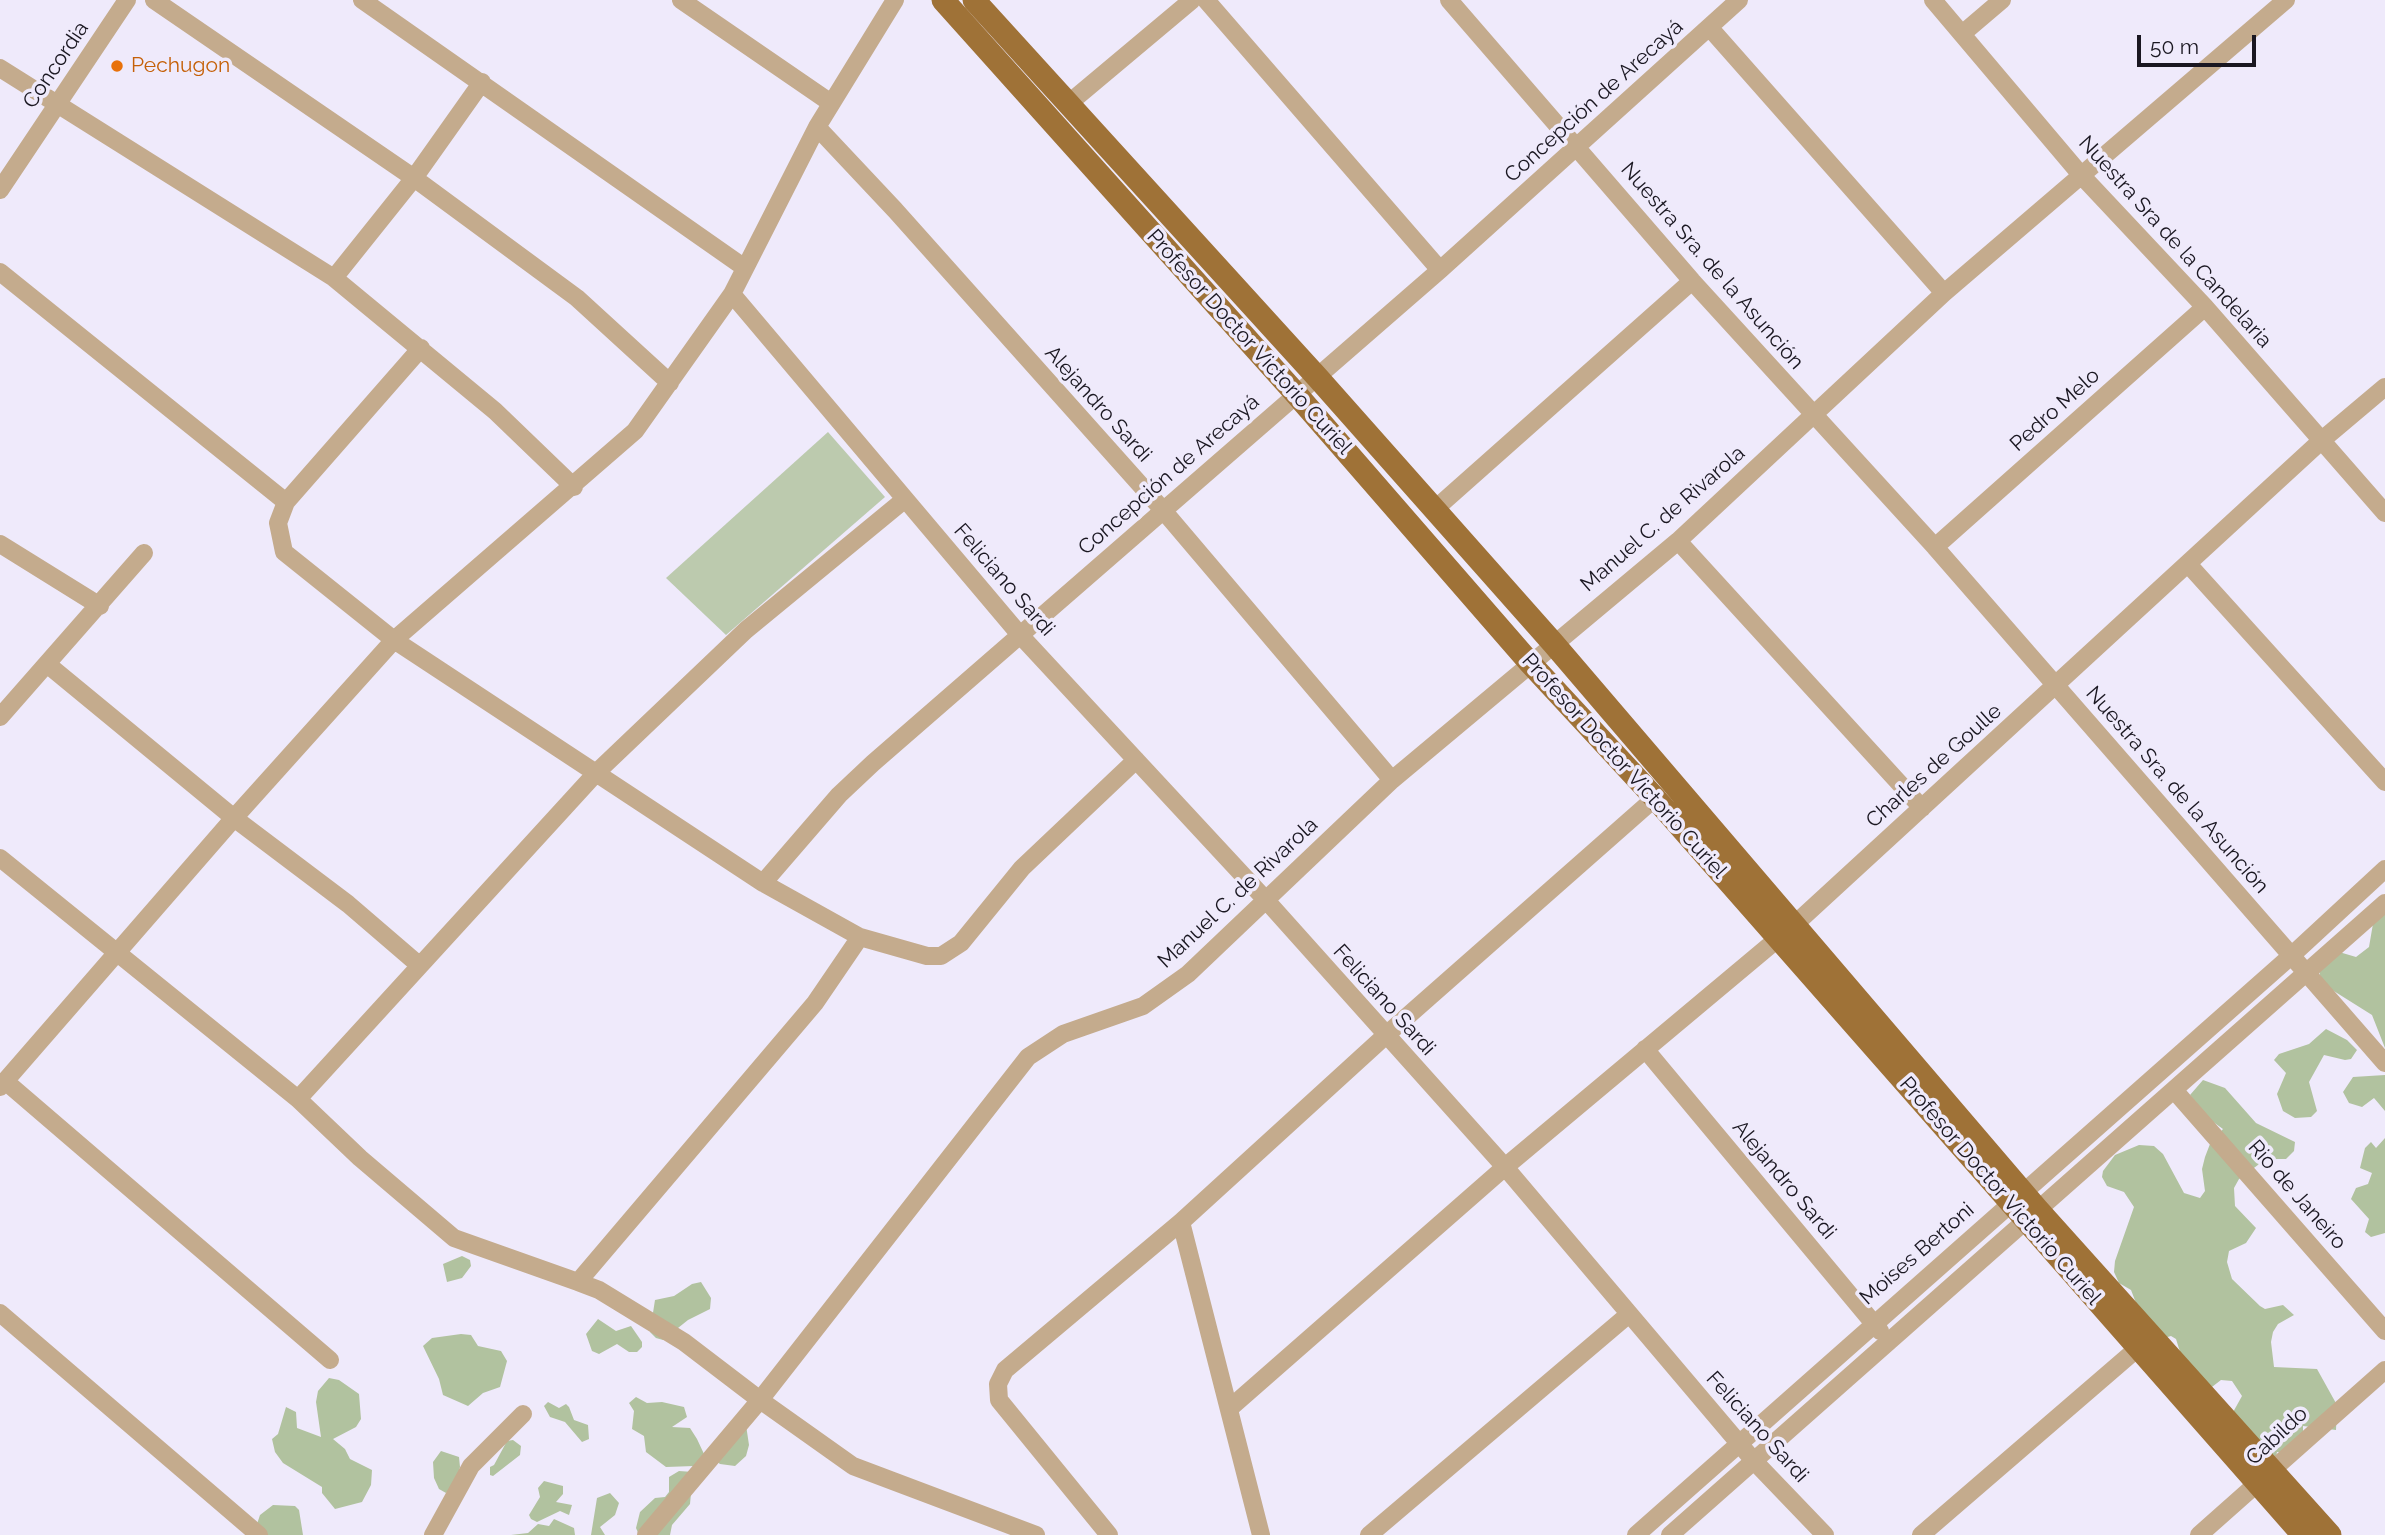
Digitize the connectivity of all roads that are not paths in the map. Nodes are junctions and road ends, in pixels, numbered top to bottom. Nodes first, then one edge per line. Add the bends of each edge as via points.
1 (127, 0) edge
2 (154, 0) edge
3 (362, 0) edge
4 (681, 0) edge
5 (895, 0) edge
6 (943, 0) edge
7 (974, 0) edge
8 (1192, 0) edge
9 (1206, 0) edge
10 (1739, 0) edge
11 (1933, 0) edge
12 (2002, 0) edge
13 (2286, 0) edge
14 (1453, 1) edge
15 (1709, 27) junction
16 (1962, 34) junction
17 (0, 68) edge
18 (482, 82) junction
19 (831, 103) junction
20 (1068, 104) junction
21 (57, 105) junction
22 (817, 127) junction
23 (1577, 146) junction
24 (2081, 175) junction
25 (414, 178) junction
26 (0, 190) edge
27 (745, 268) junction
28 (1440, 270) junction
29 (0, 272) edge
30 (334, 278) junction
31 (1692, 281) junction
32 (1944, 293) junction
33 (732, 294) junction
34 (2205, 307) junction
35 (421, 348) junction
36 (1318, 378) junction
37 (670, 383) junction
38 (2385, 387) edge
39 (1297, 395) junction
40 (1814, 414) junction
41 (2322, 440) junction
42 (574, 487) junction
43 (904, 500) junction
44 (286, 502) junction
45 (1162, 509) junction
46 (1434, 510) junction
47 (2385, 513) edge
48 (1678, 541) junction
49 (0, 544) edge
50 (1935, 547) junction
51 (144, 553) dead end
52 (2188, 564) junction
53 (100, 606) junction
54 (1020, 635) junction
55 (394, 640) junction
56 (1541, 654) junction
57 (47, 664) junction
58 (2056, 685) junction
59 (0, 717) edge
60 (1136, 760) junction
61 (597, 772) junction
62 (1392, 780) junction
63 (2385, 782) edge
64 (1655, 798) junction
65 (1922, 808) junction
66 (234, 818) junction
67 (0, 858) edge
68 (2385, 869) edge
69 (763, 883) junction
70 (1265, 899) junction
71 (2385, 903) edge
72 (1785, 932) junction
73 (860, 937) junction
74 (119, 952) junction
75 (2291, 956) junction
76 (419, 965) junction
77 (2306, 973) junction
78 (1385, 1036) junction
79 (1645, 1049) junction
80 (2385, 1063) edge
81 (3, 1084) edge
82 (2174, 1090) junction
83 (298, 1100) junction
84 (1505, 1167) junction
85 (2023, 1206) junction
86 (1181, 1222) junction
87 (578, 1282) junction
88 (0, 1313) edge
89 (1628, 1315) junction
90 (1873, 1324) junction
91 (2385, 1331) edge
92 (1888, 1341) junction
93 (2145, 1341) junction
94 (330, 1360) dead end
95 (2385, 1370) edge
96 (760, 1400) junction
97 (1230, 1408) junction
98 (523, 1414) dead end
99 (1739, 1442) junction
100 (1754, 1461) junction
101 (2265, 1477) junction
102 (259, 1535) edge
103 (433, 1535) edge
104 (646, 1535) edge
105 (1036, 1535) edge
106 (1109, 1535) edge
107 (1261, 1535) edge
108 (1369, 1535) edge
109 (1636, 1535) edge
110 (1670, 1535) edge
111 (1825, 1535) edge
112 (1921, 1535) edge
113 (2199, 1535) edge
114 (2303, 1535) edge
115 (2330, 1535) edge

1 - 21 street, Concordia
2 - 25 street
3 - 18 street
4 - 19 street
5 - 19 street
6 - 39 main road, Profesor Doctor Victorio Curiel
7 - 20 main road, Profesor Doctor Victorio Curiel
8 - 20 street
9 - 28 street
10 - 15 street, Concepción de Arecayá
11 - 16 street, Nuestra Sra de la Candelaria
12 - 16 street
13 - 24 street
14 - 23 street, Nuestra Sra. de la Asunción
15 - 23 street, Concepción de Arecayá
15 - 32 street
16 - 24 street, Nuestra Sra de la Candelaria
17 - 21 street
18 - 25 street
18 - 27 street
19 - 22 street
20 - 36 main road, Profesor Doctor Victorio Curiel
21 - 26 street, Concordia
21 - 30 street
22 - 27 street
22 - 45 street, Alejandro Sardi
23 - 28 street, Concepción de Arecayá
23 - 31 street, Nuestra Sra. de la Asunción
24 - 32 street
24 - 34 street, Nuestra Sra de la Candelaria
25 - 30 street
25 - 37 street via 577,298
27 - 33 street
28 - 36 street, Concepción de Arecayá
29 - 44 street
30 - 35 street
31 - 40 street, Nuestra Sra. de la Asunción
31 - 46 street
32 - 40 street, Manuel C. de Rivarola
33 - 37 street
33 - 43 street, Feliciano Sardi
34 - 41 street, Nuestra Sra de la Candelaria
34 - 50 street, Pedro Melo
35 - 42 street
35 - 44 street
36 - 39 street, Concepción de Arecayá
36 - 46 main road, Profesor Doctor Victorio Curiel
37 - 42 street via 635,431
38 - 41 street, Charles de Goulle
39 - 45 street, Concepción de Arecayá
39 - 56 main road, Profesor Doctor Victorio Curiel
40 - 48 street, Manuel C. de Rivarola
40 - 50 street, Nuestra Sra. de la Asunción
41 - 47 street, Nuestra Sra de la Candelaria
41 - 52 street, Charles de Goulle
42 - 55 street
43 - 54 street, Feliciano Sardi
43 - 61 street via 746,630
44 - 55 street via 278,523 284,552
45 - 54 street, Concepción de Arecayá
45 - 62 street, Alejandro Sardi
46 - 56 main road, Profesor Doctor Victorio Curiel
48 - 56 street, Manuel C. de Rivarola
48 - 65 street
49 - 53 street
50 - 58 street, Nuestra Sra. de la Asunción
51 - 53 street
52 - 58 street, Charles de Goulle
52 - 63 street
53 - 57 street
54 - 60 street, Feliciano Sardi
54 - 69 street, Concepción de Arecayá via 839,795
55 - 61 street
55 - 66 street
56 - 62 street, Manuel C. de Rivarola
56 - 64 main road, Profesor Doctor Victorio Curiel
56 - 72 main road, Profesor Doctor Victorio Curiel
57 - 59 street
57 - 66 street
58 - 65 street, Charles de Goulle
58 - 75 street, Nuestra Sra. de la Asunción
60 - 70 street, Feliciano Sardi
60 - 73 street via 1022,868 961,943 941,956
61 - 69 street
61 - 76 street
62 - 70 street, Manuel C. de Rivarola
64 - 72 main road, Profesor Doctor Victorio Curiel
64 - 78 street
65 - 72 street, Charles de Goulle
66 - 74 street
66 - 76 street via 348,904
67 - 74 street
68 - 75 street, Moises Bertoni
69 - 73 street
70 - 78 street, Feliciano Sardi
70 - 96 street, Manuel C. de Rivarola via 1188,974 1143,1006 1063,1034 1028,1057
71 - 77 street, Moises Bertoni
72 - 79 street, Charles de Goulle
72 - 85 main road, Profesor Doctor Victorio Curiel
73 - 87 street via 815,1003
74 - 81 street
74 - 83 street
75 - 77 street, Nuestra Sra. de la Asunción
75 - 85 street, Moises Bertoni
76 - 83 street
77 - 80 street, Nuestra Sra. de la Asunción
77 - 82 street, Moises Bertoni
78 - 84 street, Feliciano Sardi
78 - 86 street
79 - 84 street, Charles de Goulle
79 - 90 street, Alejandro Sardi
81 - 94 street
82 - 85 street, Moises Bertoni
82 - 91 street, Rio de Janeiro
83 - 87 street via 454,1238
84 - 89 street, Feliciano Sardi
84 - 97 street, Charles de Goulle
85 - 90 street, Moises Bertoni
85 - 92 street, Moises Bertoni
85 - 93 main road, Profesor Doctor Victorio Curiel
86 - 97 street
86 - 106 street via 1005,1370 998,1384 999,1400
87 - 96 street via 684,1342
88 - 102 street
89 - 99 street, Feliciano Sardi
89 - 108 street
90 - 92 street, Alejandro Sardi
90 - 99 street, Moises Bertoni
92 - 100 street, Moises Bertoni
93 - 101 main road, Profesor Doctor Victorio Curiel
93 - 112 street
95 - 101 street, Cabildo
96 - 104 street, Manuel C. de Rivarola
96 - 105 street via 853,1466
97 - 107 street
98 - 103 street via 471,1466
99 - 100 street, Feliciano Sardi
99 - 109 street, Moises Bertoni
100 - 110 street, Moises Bertoni
100 - 111 street, Feliciano Sardi
101 - 113 street, Cabildo
101 - 114 main road, Profesor Doctor Victorio Curiel
101 - 115 main road, Profesor Doctor Victorio Curiel

